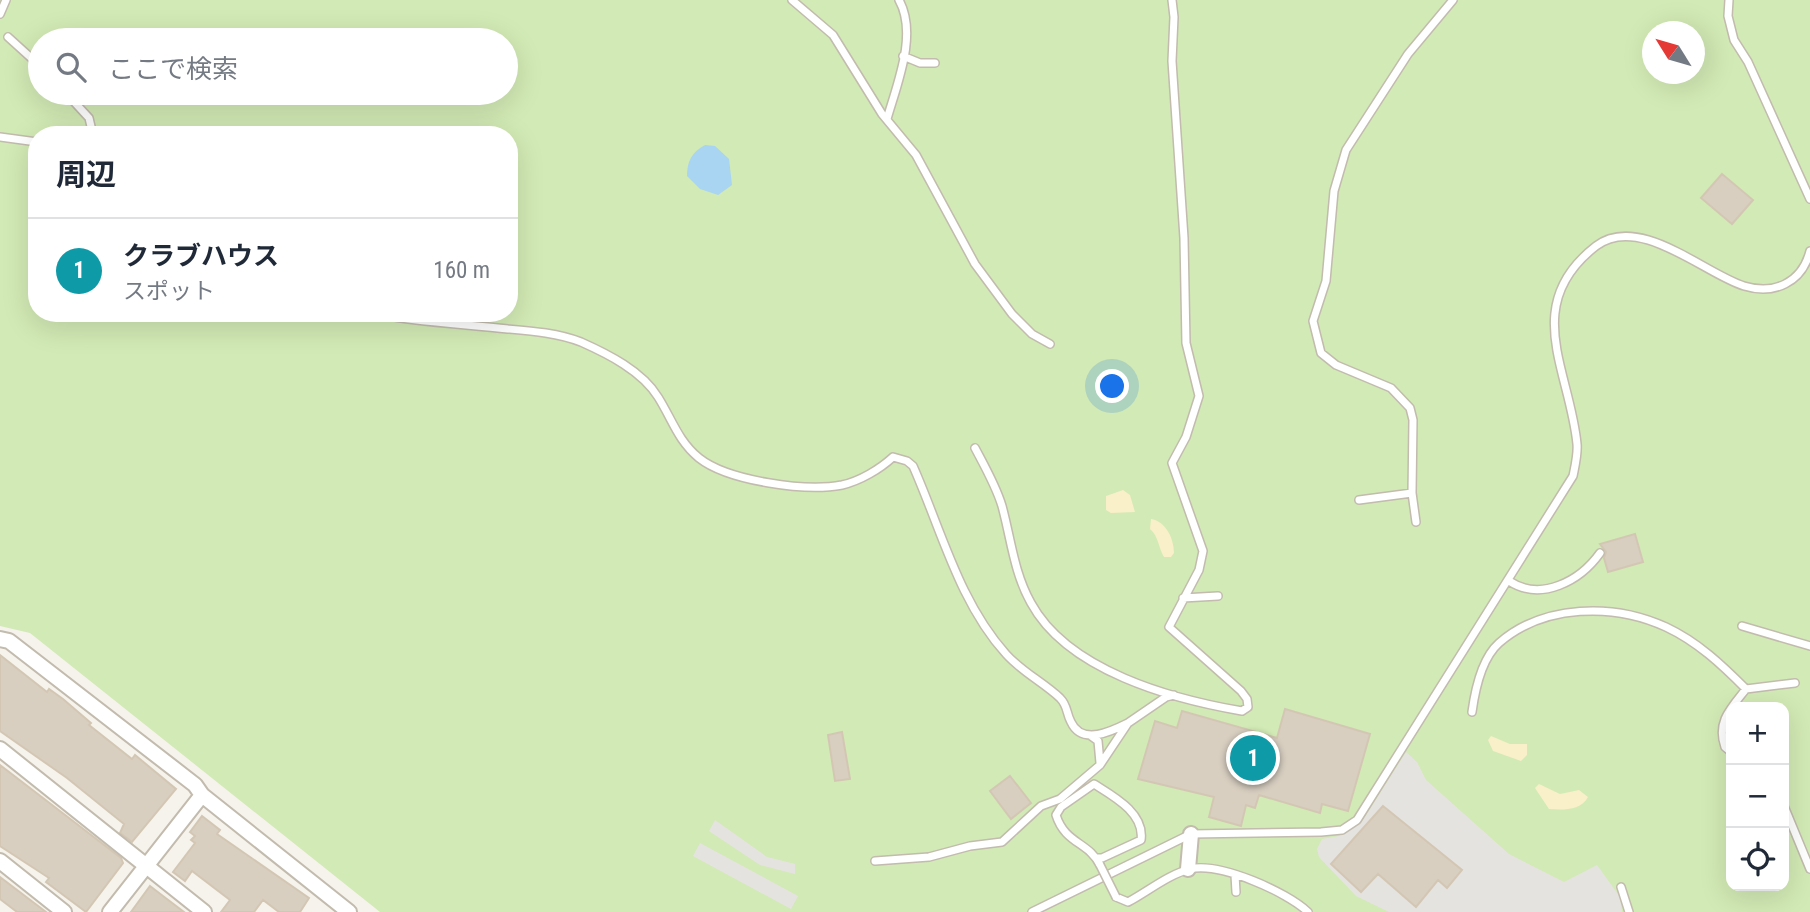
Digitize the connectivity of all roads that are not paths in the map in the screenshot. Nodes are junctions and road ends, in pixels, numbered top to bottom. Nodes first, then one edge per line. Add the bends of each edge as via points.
1 (792, 0) edge
2 (899, 0) edge
3 (1172, 0) edge
4 (1453, 0) edge
5 (1729, 0) edge
6 (8, 37) dead end
7 (28, 55) edge
8 (903, 56) junction
9 (935, 63) dead end
10 (77, 105) edge
11 (887, 120) junction
12 (91, 126) edge
13 (0, 137) edge
14 (28, 141) edge
15 (1810, 199) edge
16 (1810, 251) edge
17 (452, 322) edge
18 (1050, 344) dead end
19 (975, 448) dead end
20 (1412, 493) junction
21 (1359, 500) dead end
22 (1416, 522) dead end
23 (1600, 553) dead end
24 (1509, 581) junction
25 (1218, 596) dead end
26 (1183, 598) junction
27 (1742, 626) dead end
28 (0, 639) edge
29 (1810, 646) edge
30 (1795, 683) dead end
31 (1746, 689) junction
32 (1174, 695) junction
33 (1736, 702) edge
34 (1472, 712) dead end
35 (1726, 716) edge
36 (1128, 723) junction
37 (1091, 736) junction
38 (1726, 748) edge
39 (0, 749) edge
40 (1100, 765) junction
41 (202, 795) junction
42 (1789, 818) edge
43 (1191, 835) junction
44 (0, 861) edge
45 (875, 861) dead end
46 (1099, 861) junction
47 (146, 866) junction
48 (1188, 869) junction
49 (1810, 869) edge
50 (1235, 875) junction
51 (1621, 887) dead end
52 (1236, 892) dead end
53 (1047, 909) edge
54 (64, 912) edge
55 (110, 912) edge
56 (204, 912) edge
57 (349, 912) edge
58 (1032, 912) edge
59 (1308, 912) edge
60 (1629, 912) edge

1 - 11 lane via 833,35
2 - 8 lane via 907,20
3 - 26 lane via 1186,343 1199,396 1196,413 1172,463 1203,551 1199,570
4 - 20 lane via 1408,54 1346,150 1334,191 1326,281 1313,321 1321,353 1336,365 1391,388 1410,408
5 - 15 lane via 1734,40
6 - 7 lane
8 - 9 lane
8 - 11 lane
10 - 12 lane
11 - 18 lane via 916,155 975,264 1012,314
13 - 14 lane
16 - 24 lane via 1800,274 1777,289 1744,286 1669,247 1644,240 1608,239 1578,264 1562,288 1552,330 1577,446 1573,476
17 - 37 lane via 542,332 602,351 649,385 675,430 701,460 734,475 805,487 833,486 854,481 893,457 907,461 986,629 1020,669 1059,698 1077,729
19 - 32 lane via 1001,503 1011,549 1031,604 1043,619 1099,667
20 - 21 lane
20 - 22 lane
23 - 24 lane via 1590,567 1559,586 1521,589
24 - 43 lane via 1357,820 1342,830 1321,832
25 - 26 lane
26 - 32 lane via 1169,627 1241,691 1248,707 1242,712
27 - 29 lane
28 - 41 street via 9,641
30 - 31 lane
31 - 33 lane
31 - 34 lane via 1711,654 1665,627 1628,616 1566,612 1529,624 1499,644 1476,688
32 - 36 lane
35 - 38 lane via 1722,725
36 - 37 lane
36 - 40 lane
37 - 40 lane via 1100,747
39 - 47 street
40 - 45 lane via 1060,799 1041,806 1002,842 929,857
41 - 47 street
41 - 57 street
42 - 49 lane
43 - 48 street
43 - 53 lane
44 - 54 street
46 - 46 lane via 1061,830 1056,815 1094,784 1126,804 1142,832 1141,840
46 - 48 lane, bridge via 1116,897 1128,902
47 - 55 street
47 - 56 street
48 - 50 lane
50 - 52 lane
50 - 59 lane via 1292,897
51 - 60 lane
53 - 58 lane

